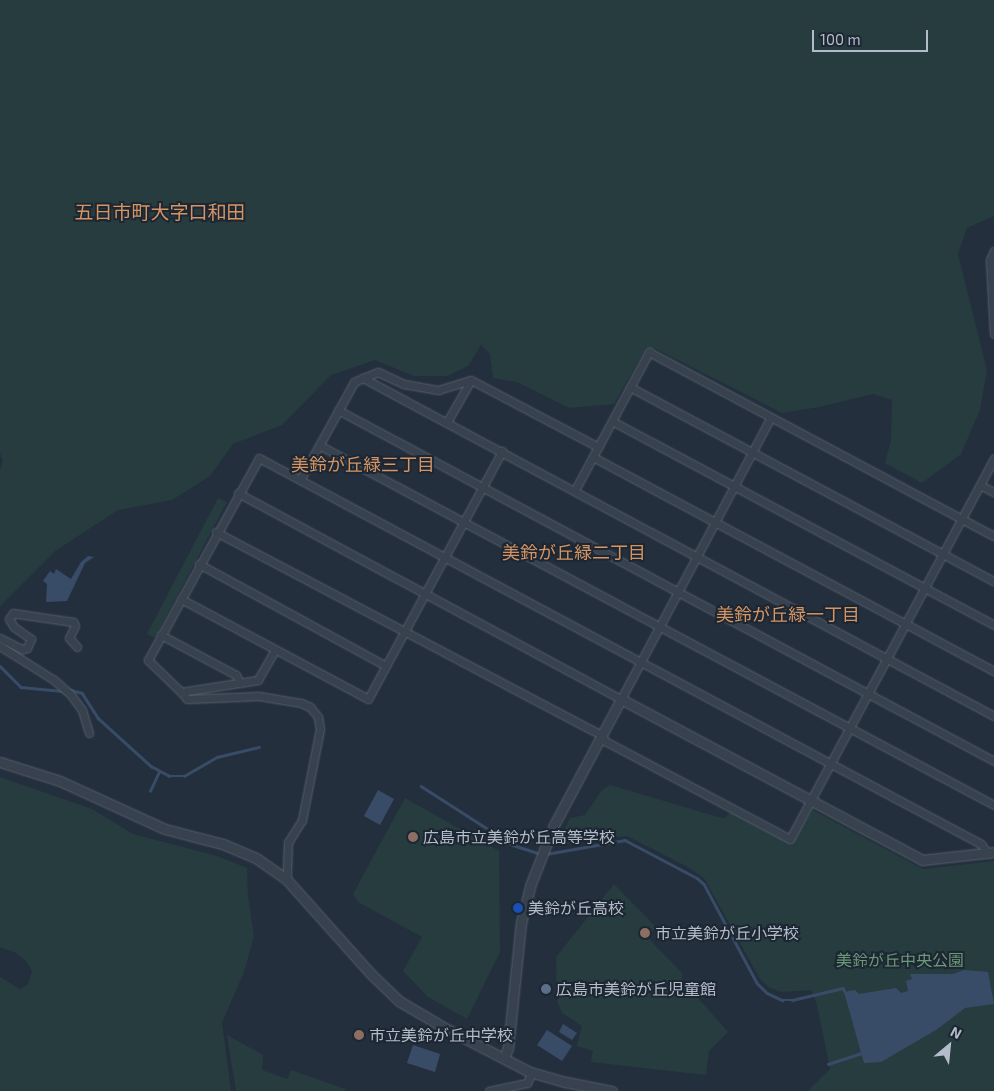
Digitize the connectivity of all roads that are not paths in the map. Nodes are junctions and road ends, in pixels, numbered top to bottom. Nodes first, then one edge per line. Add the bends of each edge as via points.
1 (994, 251) edge
2 (992, 262) edge
3 (993, 308) edge
4 (994, 334) edge
5 (363, 378) junction
6 (471, 380) junction
7 (630, 387) junction
8 (338, 410) junction
9 (771, 417) junction
10 (612, 421) junction
11 (448, 422) junction
12 (319, 444) junction
13 (598, 447) junction
14 (502, 451) junction
15 (752, 452) junction
16 (593, 457) junction
17 (994, 458) edge
18 (300, 480) junction
19 (980, 485) junction
20 (734, 486) junction
21 (483, 487) junction
22 (575, 490) junction
23 (994, 492) edge
24 (238, 493) junction
25 (961, 519) junction
26 (464, 522) junction
27 (716, 522) junction
28 (216, 532) junction
29 (994, 536) edge
30 (942, 554) junction
31 (697, 556) junction
32 (445, 557) junction
33 (199, 564) junction
34 (994, 581) edge
35 (924, 589) junction
36 (678, 592) junction
37 (426, 593) junction
38 (181, 599) junction
39 (904, 625) junction
40 (994, 625) edge
41 (659, 628) junction
42 (405, 632) junction
43 (162, 636) junction
44 (0, 638) edge
45 (0, 646) edge
46 (77, 647) dead end
47 (275, 650) junction
48 (886, 658) junction
49 (640, 663) junction
50 (386, 666) junction
51 (994, 671) edge
52 (240, 683) junction
53 (181, 692) junction
54 (868, 693) junction
55 (621, 699) junction
56 (994, 716) edge
57 (850, 728) junction
58 (89, 733) dead end
59 (602, 735) junction
60 (994, 761) edge
61 (0, 762) edge
62 (831, 763) junction
63 (811, 802) junction
64 (994, 805) edge
65 (991, 853) edge
66 (287, 880) junction
67 (504, 1058) junction
68 (532, 1072) junction
69 (489, 1091) edge
70 (612, 1091) edge

1 - 2 street
2 - 3 street
3 - 4 street
5 - 6 street via 378,372 404,384 438,390
5 - 8 street via 354,382
5 - 11 street
6 - 11 street
6 - 13 street
7 - 9 street via 648,352
7 - 10 street
7 - 15 street
8 - 12 street
8 - 21 street
9 - 15 street
9 - 25 street
10 - 13 street
10 - 20 street
11 - 14 street
12 - 18 street
12 - 26 street
13 - 16 street
14 - 21 street
14 - 22 street
15 - 20 street
15 - 30 street
16 - 22 street
16 - 27 street
17 - 19 street
18 - 24 street via 259,458
18 - 32 street
19 - 23 street
19 - 25 street
20 - 27 street
20 - 35 street
21 - 26 street
21 - 36 street
22 - 31 street
24 - 28 street
24 - 37 street
25 - 29 street
25 - 30 street
26 - 32 street
26 - 41 street
27 - 31 street
27 - 39 street
28 - 33 street
28 - 42 street
30 - 34 street
30 - 35 street
31 - 36 street
31 - 48 street
32 - 37 street
32 - 49 street
33 - 38 street
33 - 50 street
35 - 39 street
35 - 40 street
36 - 41 street
36 - 54 street
37 - 42 street
37 - 55 street
38 - 43 street
38 - 47 street
39 - 48 street
39 - 51 street
41 - 49 street
41 - 57 street
42 - 50 street
42 - 59 street
43 - 52 street via 236,675
43 - 53 street via 148,660
44 - 46 street via 22,649 27,648 31,638 14,627 9,619 13,613 73,622 75,626 69,638
45 - 58 street via 59,684 82,710
47 - 50 street via 368,699
47 - 52 street via 258,680
48 - 54 street
48 - 56 street
49 - 55 street
49 - 62 street
52 - 53 street
53 - 66 street via 187,699 259,696 301,703 310,707 318,717 320,729 302,820 288,842
54 - 57 street
54 - 60 street
55 - 59 street
55 - 63 street
57 - 62 street
57 - 64 street
59 - 63 street via 605,741 790,838
59 - 67 street via 538,862 521,923 508,1048
61 - 66 street via 60,781 165,829 223,844 256,858
62 - 63 street
62 - 65 street via 981,844
63 - 65 street via 922,860
66 - 67 street via 399,1001
67 - 68 street
68 - 69 street via 527,1083
68 - 70 street

